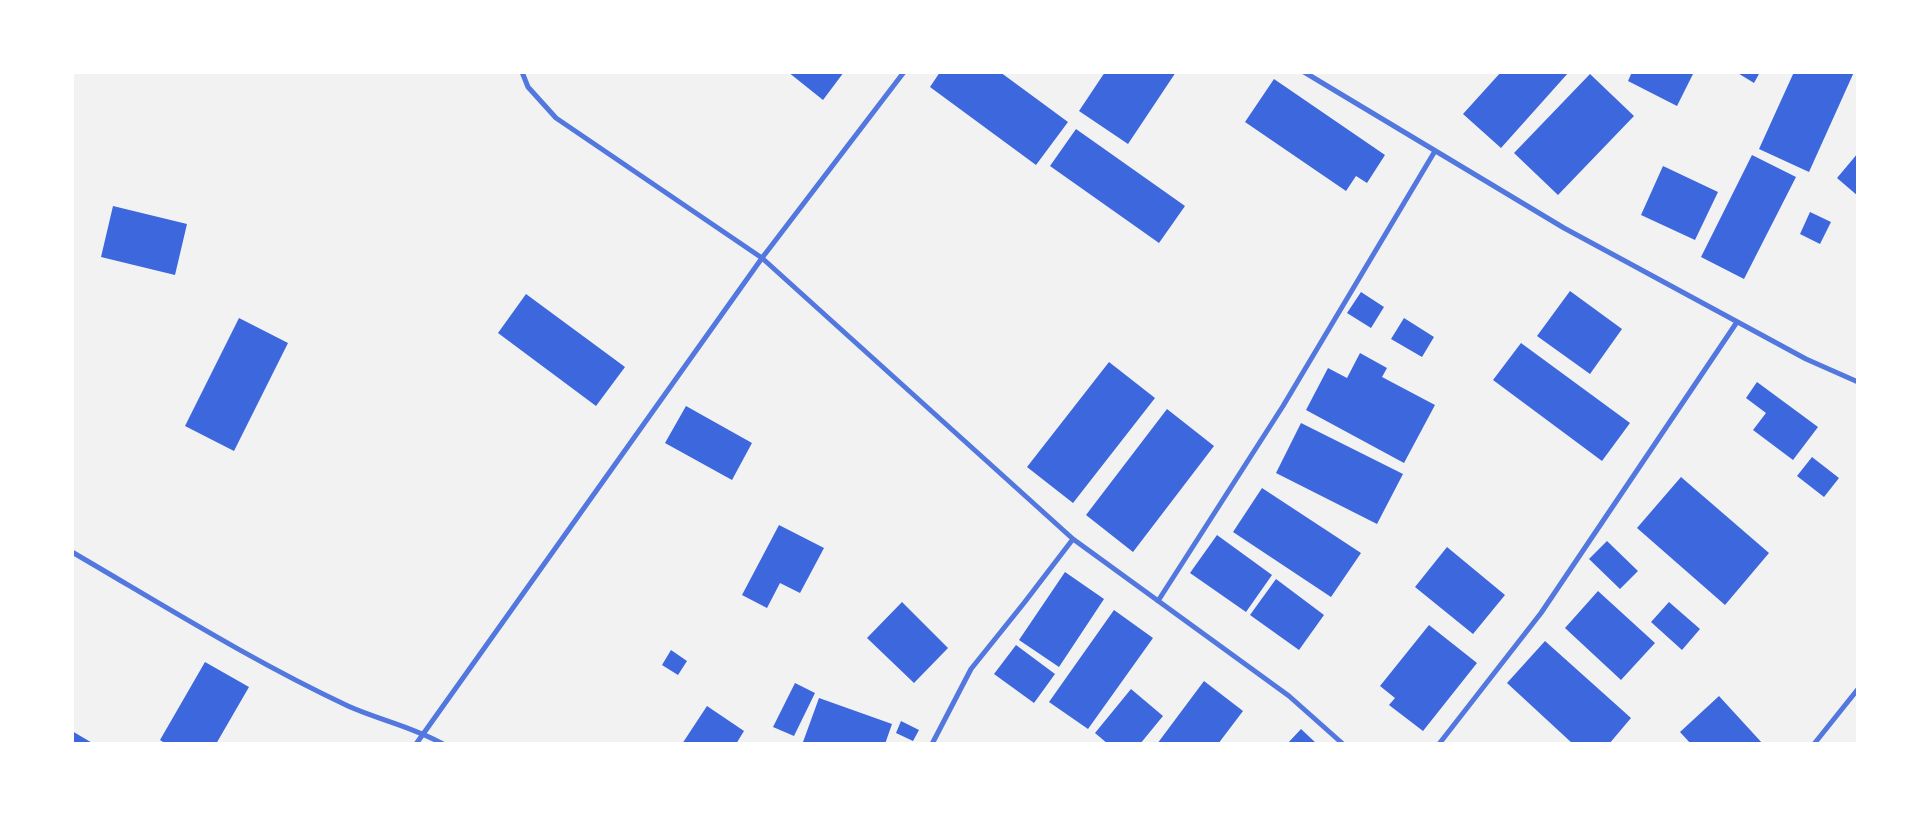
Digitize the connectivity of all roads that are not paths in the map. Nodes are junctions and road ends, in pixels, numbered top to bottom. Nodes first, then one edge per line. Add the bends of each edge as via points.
1 (522, 72) edge
2 (904, 72) edge
3 (1304, 72) edge
4 (1435, 151) junction
5 (762, 258) junction
6 (1737, 322) junction
7 (1858, 382) edge
8 (1074, 539) junction
9 (72, 552) edge
10 (1158, 600) junction
11 (1858, 688) edge
12 (423, 732) junction
13 (416, 744) edge
14 (442, 744) edge
15 (932, 744) edge
16 (1343, 744) edge
17 (1439, 744) edge
18 (1814, 744) edge

1 - 5 street via 528,87 556,118
2 - 5 street
3 - 4 street
4 - 6 street via 1564,228
4 - 10 street via 1284,406
5 - 8 street
5 - 12 street
6 - 7 street
6 - 17 street via 1541,613
8 - 10 street
8 - 15 street via 971,669
9 - 12 street via 235,647 349,706
10 - 16 street via 1289,696
11 - 18 street
12 - 13 street
12 - 14 street

